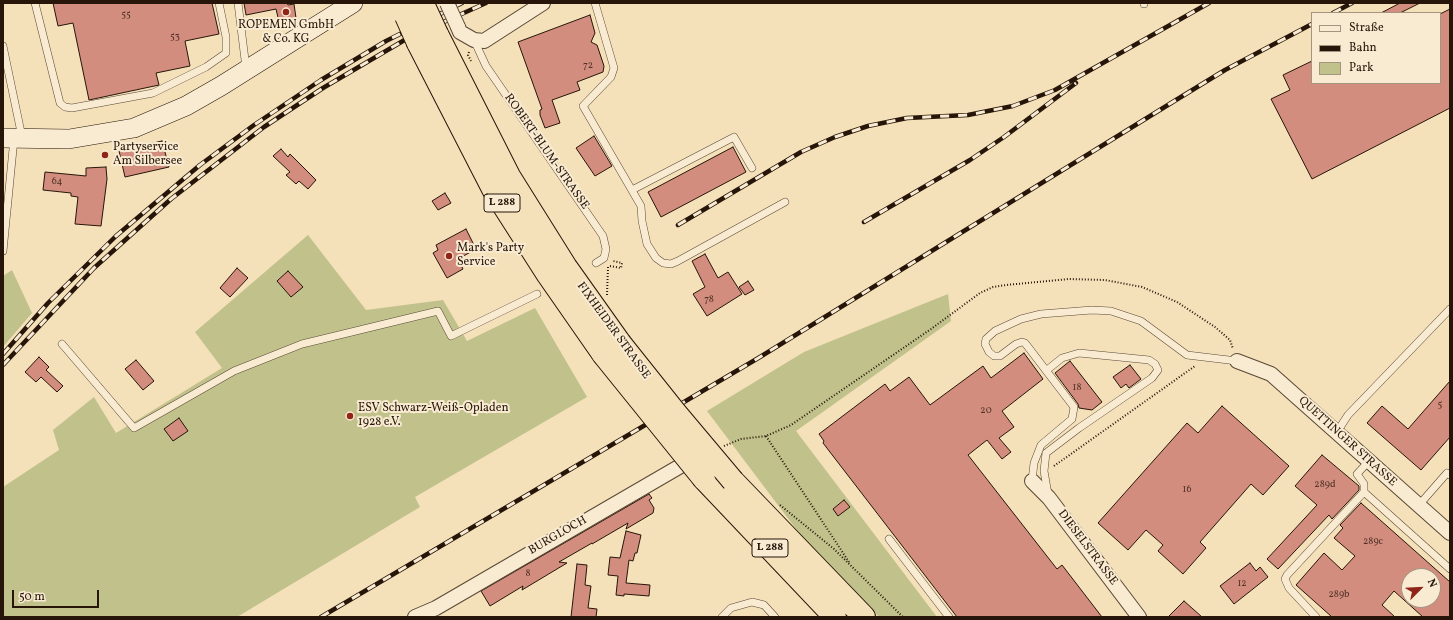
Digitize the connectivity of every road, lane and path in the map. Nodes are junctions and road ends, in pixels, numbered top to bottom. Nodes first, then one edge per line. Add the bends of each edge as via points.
1 (35, 3) edge
2 (220, 3) edge
3 (238, 3) edge
4 (352, 3) edge
5 (447, 3) edge
6 (543, 3) edge
7 (595, 3) edge
8 (414, 7) edge
9 (474, 40) junction
10 (3, 46) edge
11 (471, 62) dead end
12 (246, 70) junction
13 (13, 139) edge
14 (752, 168) dead end
15 (632, 190) junction
16 (785, 202) dead end
17 (3, 251) edge
18 (604, 258) junction
19 (596, 264) dead end
20 (603, 291) dead end
21 (537, 294) dead end
22 (1450, 309) edge
23 (62, 344) dead end
24 (611, 349) junction
25 (1208, 357) junction
26 (1237, 362) junction
27 (1047, 370) junction
28 (1337, 432) junction
29 (766, 436) junction
30 (700, 455) joint
31 (1369, 461) junction
32 (1044, 471) junction
33 (1450, 475) edge
34 (1032, 481) joint
35 (1364, 492) junction
36 (1049, 498) junction
37 (780, 504) dead end
38 (1419, 505) junction
39 (1450, 533) edge
40 (889, 539) dead end
41 (851, 565) junction
42 (1450, 569) edge
43 (415, 617) edge
44 (722, 617) edge
45 (775, 617) edge
46 (835, 617) edge
47 (864, 617) edge
48 (903, 617) edge
49 (949, 617) edge
50 (1139, 617) edge
51 (1316, 617) edge

1 - 2 lane via 60,103 72,108 153,93 206,67 226,53
3 - 12 lane
4 - 12 main road
5 - 9 street, ROBERT-BLUM-STRASSE, bridge via 460,32
6 - 9 street via 484,41
7 - 15 lane via 614,68 611,77 583,106
8 - 24 highway, FIXHEIDER STRASSE / L 288, bridge via 428,39 566,267
9 - 11 path via 468,55
9 - 18 lane, ROBERT-BLUM-STRASSE via 486,66 603,236 606,249
10 - 13 lane
12 - 13 main road via 186,106 134,128 69,139
13 - 17 lane
14 - 15 lane via 734,137
15 - 16 lane via 641,206 647,244 656,258 663,263 671,264
18 - 19 lane
18 - 20 path via 622,263 621,268 608,265 607,296
21 - 23 lane via 451,336 438,311 302,344 234,371 134,428
22 - 28 lane via 1348,415
24 - 46 highway, FIXHEIDER STRASSE / L 288, bridge via 704,479
24 - 47 highway, FIXHEIDER STRASSE / L 288, bridge
25 - 26 lane
25 - 27 lane via 1187,355 1141,321 1111,311 1092,310 1021,318 995,330 986,339 986,348 998,356 1016,344 1025,343
25 - 32 path
26 - 28 street, QUETTINGER STRASSE via 1271,374
26 - 29 path via 1230,340 1215,327 1177,302 1142,287 1106,280 1069,278 993,287 980,293 792,425
27 - 32 lane via 1062,358 1079,353 1149,360 1158,370 1152,378 1053,446 1046,453
27 - 34 lane via 1072,403 1074,414 1069,422 1040,445
28 - 31 street, QUETTINGER STRASSE
29 - 30 path via 741,439
29 - 41 path
30 - 43 street, BURGLOCH via 436,608
31 - 35 lane via 1357,474 1364,484
31 - 38 street, QUETTINGER STRASSE
32 - 36 lane
33 - 38 lane via 1447,473
34 - 36 street, DIESELSTRASSE
35 - 42 lane
35 - 51 lane via 1285,579 1289,588
36 - 50 street, DIESELSTRASSE
37 - 41 path
38 - 39 street, QUETTINGER STRASSE
40 - 49 lane
41 - 48 path
44 - 45 lane via 731,608 752,602 764,605

